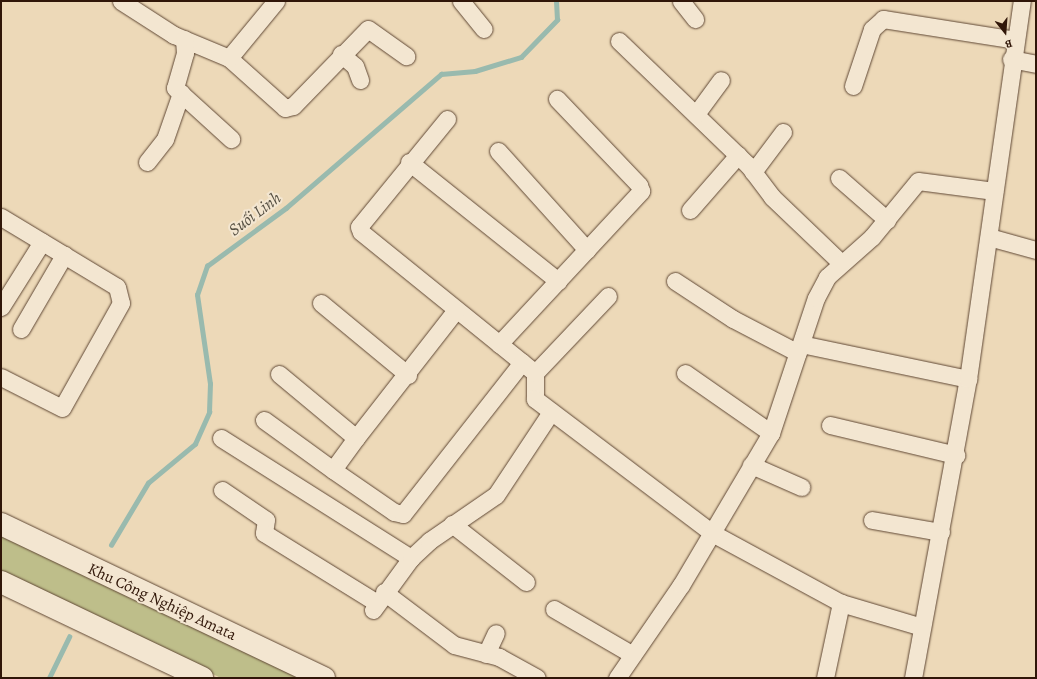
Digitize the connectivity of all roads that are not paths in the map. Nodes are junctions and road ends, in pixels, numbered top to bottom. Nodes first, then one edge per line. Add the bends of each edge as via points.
1 (121, 1) edge
2 (276, 1) edge
3 (461, 1) edge
4 (681, 1) edge
5 (1022, 1) edge
6 (695, 19) dead end
7 (484, 29) dead end
8 (184, 39) junction
9 (1015, 40) junction
10 (619, 41) dead end
11 (341, 54) junction
12 (406, 56) dead end
13 (229, 58) junction
14 (1012, 59) junction
15 (1036, 64) edge
16 (360, 80) dead end
17 (721, 80) dead end
18 (853, 86) dead end
19 (181, 93) junction
20 (557, 99) dead end
21 (696, 114) junction
22 (447, 119) dead end
23 (782, 132) dead end
24 (231, 139) dead end
25 (498, 151) dead end
26 (738, 156) junction
27 (147, 162) dead end
28 (409, 162) junction
29 (753, 172) junction
30 (839, 178) dead end
31 (994, 191) junction
32 (690, 210) dead end
33 (1, 217) edge
34 (887, 220) junction
35 (989, 237) junction
36 (42, 242) junction
37 (587, 250) junction
38 (1036, 250) edge
39 (64, 255) junction
40 (840, 262) junction
41 (558, 281) junction
42 (675, 281) dead end
43 (608, 296) dead end
44 (321, 303) dead end
45 (1, 307) edge
46 (456, 310) junction
47 (21, 329) dead end
48 (499, 344) junction
49 (800, 348) junction
50 (528, 367) junction
51 (685, 373) dead end
52 (279, 374) dead end
53 (408, 375) junction
54 (1, 377) edge
55 (968, 379) junction
56 (551, 412) junction
57 (264, 420) dead end
58 (830, 425) dead end
59 (771, 433) junction
60 (221, 438) dead end
61 (356, 438) junction
62 (956, 455) junction
63 (751, 465) junction
64 (333, 470) junction
65 (801, 487) dead end
66 (222, 490) dead end
67 (872, 520) dead end
68 (1, 524) edge
69 (452, 524) junction
70 (941, 532) junction
71 (712, 534) junction
72 (411, 558) junction
73 (1, 582) edge
74 (526, 582) dead end
75 (378, 602) junction
76 (841, 603) junction
77 (554, 609) dead end
78 (922, 627) junction
79 (605, 628) dead end
80 (496, 633) dead end
81 (634, 652) junction
82 (486, 654) junction
83 (202, 678) edge
84 (324, 678) edge
85 (537, 678) edge
86 (617, 678) edge
87 (825, 678) edge
88 (913, 678) edge

1 - 8 street
2 - 13 street
3 - 7 street
4 - 6 street
5 - 9 street
8 - 13 street
8 - 19 street via 185,53 174,84
9 - 14 street
9 - 18 street via 883,20 872,29
10 - 21 street
11 - 12 street via 368,29
11 - 13 street via 289,108 285,108
11 - 16 street via 355,66
14 - 15 street
14 - 31 street
17 - 21 street
19 - 24 street
19 - 27 street via 165,139
20 - 37 street via 640,188
21 - 26 street
22 - 28 street
23 - 29 street
25 - 37 street
26 - 29 street
26 - 32 street
28 - 41 street
28 - 46 street via 359,230
29 - 40 street via 772,197
30 - 34 street
31 - 34 street via 918,181
31 - 35 street
33 - 36 street
34 - 40 street
35 - 38 street
35 - 55 street
36 - 39 street
36 - 45 street
37 - 41 street
39 - 47 street
39 - 54 street via 117,287 122,303 62,408
40 - 49 street via 821,286
41 - 48 street
42 - 49 street via 733,319
43 - 50 street
44 - 53 street
46 - 48 street
46 - 53 street
48 - 50 street
49 - 55 street
49 - 59 street
50 - 56 street via 537,383 533,395
50 - 64 street via 403,514 394,512
51 - 59 street
52 - 61 street
53 - 61 street
55 - 62 street
56 - 69 street via 496,495
56 - 71 street
57 - 64 street
58 - 62 street
59 - 63 street
60 - 72 street
61 - 64 street
62 - 70 street
63 - 65 street
63 - 71 street
66 - 75 street via 266,520 264,533
67 - 70 street
68 - 84 street, Khu Công Nghiệp Amata
69 - 72 street
69 - 74 street
70 - 78 street
71 - 76 street
71 - 81 street
72 - 75 street
73 - 83 street
75 - 82 street via 454,645
76 - 78 street
76 - 87 street
77 - 81 street
78 - 88 street
79 - 81 street
80 - 82 street
81 - 86 street
82 - 85 street via 499,657

